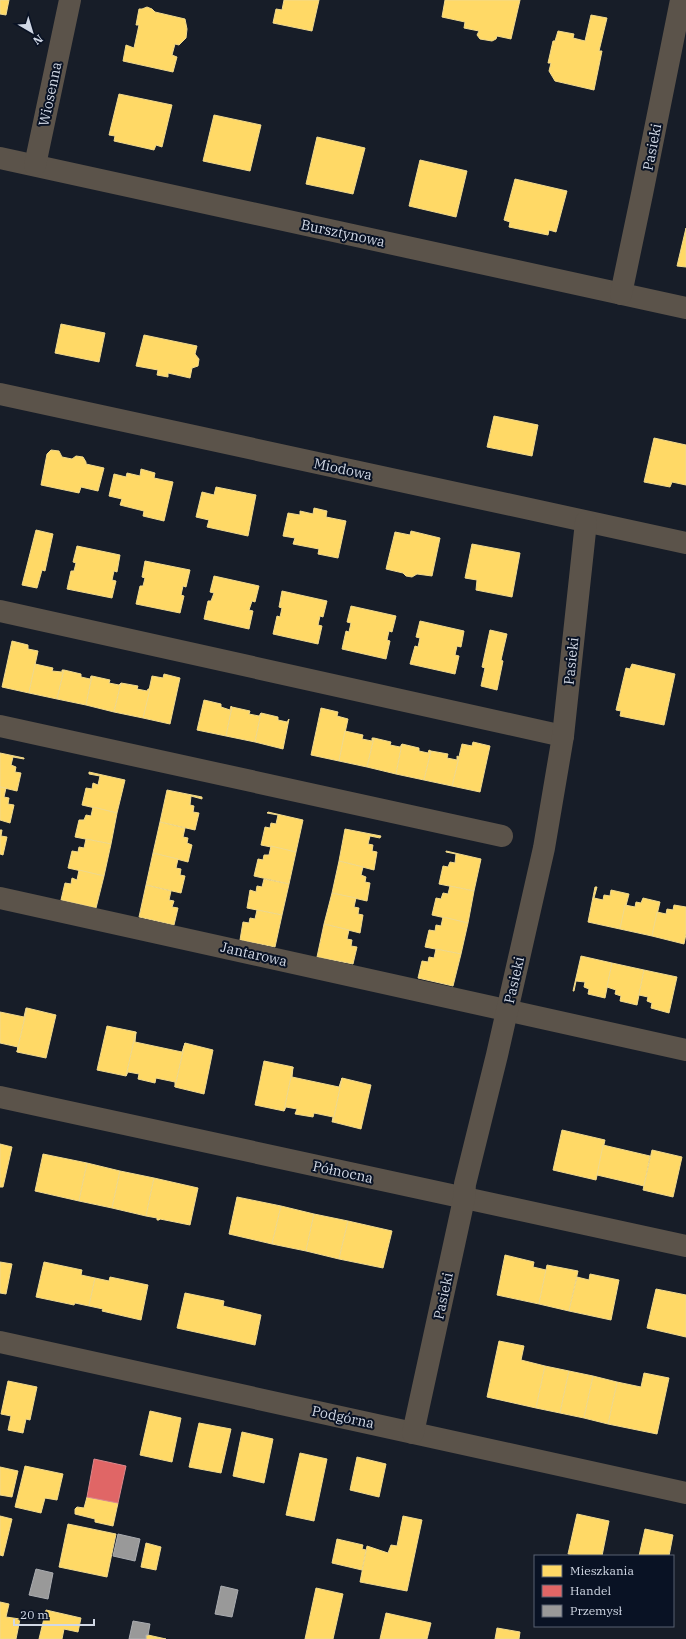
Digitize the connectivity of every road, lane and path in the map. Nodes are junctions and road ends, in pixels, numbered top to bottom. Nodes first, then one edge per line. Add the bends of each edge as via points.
1 (70, 0) edge
2 (681, 0) edge
3 (0, 158) edge
4 (35, 165) junction
5 (621, 294) junction
6 (686, 308) edge
7 (0, 394) edge
8 (586, 522) junction
9 (686, 543) edge
10 (0, 611) edge
11 (0, 726) edge
12 (563, 736) junction
13 (502, 836) dead end
14 (0, 898) edge
15 (507, 1010) junction
16 (686, 1050) edge
17 (0, 1097) edge
18 (464, 1199) junction
19 (686, 1246) edge
20 (0, 1342) edge
21 (414, 1433) junction
22 (686, 1493) edge

1 - 4 street, Wiosenna
2 - 5 street, Pasieki
3 - 4 street, Bursztynowa
4 - 5 street, Bursztynowa
5 - 6 street, Bursztynowa
7 - 8 street, Miodowa
8 - 9 street, Miodowa
8 - 12 street, Pasieki
10 - 12 street
11 - 13 street
12 - 15 street, Pasieki via 542,854
14 - 15 street, Jantarowa
15 - 16 street, Jantarowa
15 - 18 street, Pasieki via 465,1184
17 - 18 street, Północna
18 - 19 street, Północna
18 - 21 street, Pasieki
20 - 21 street, Podgórna
21 - 22 street, Podgórna

